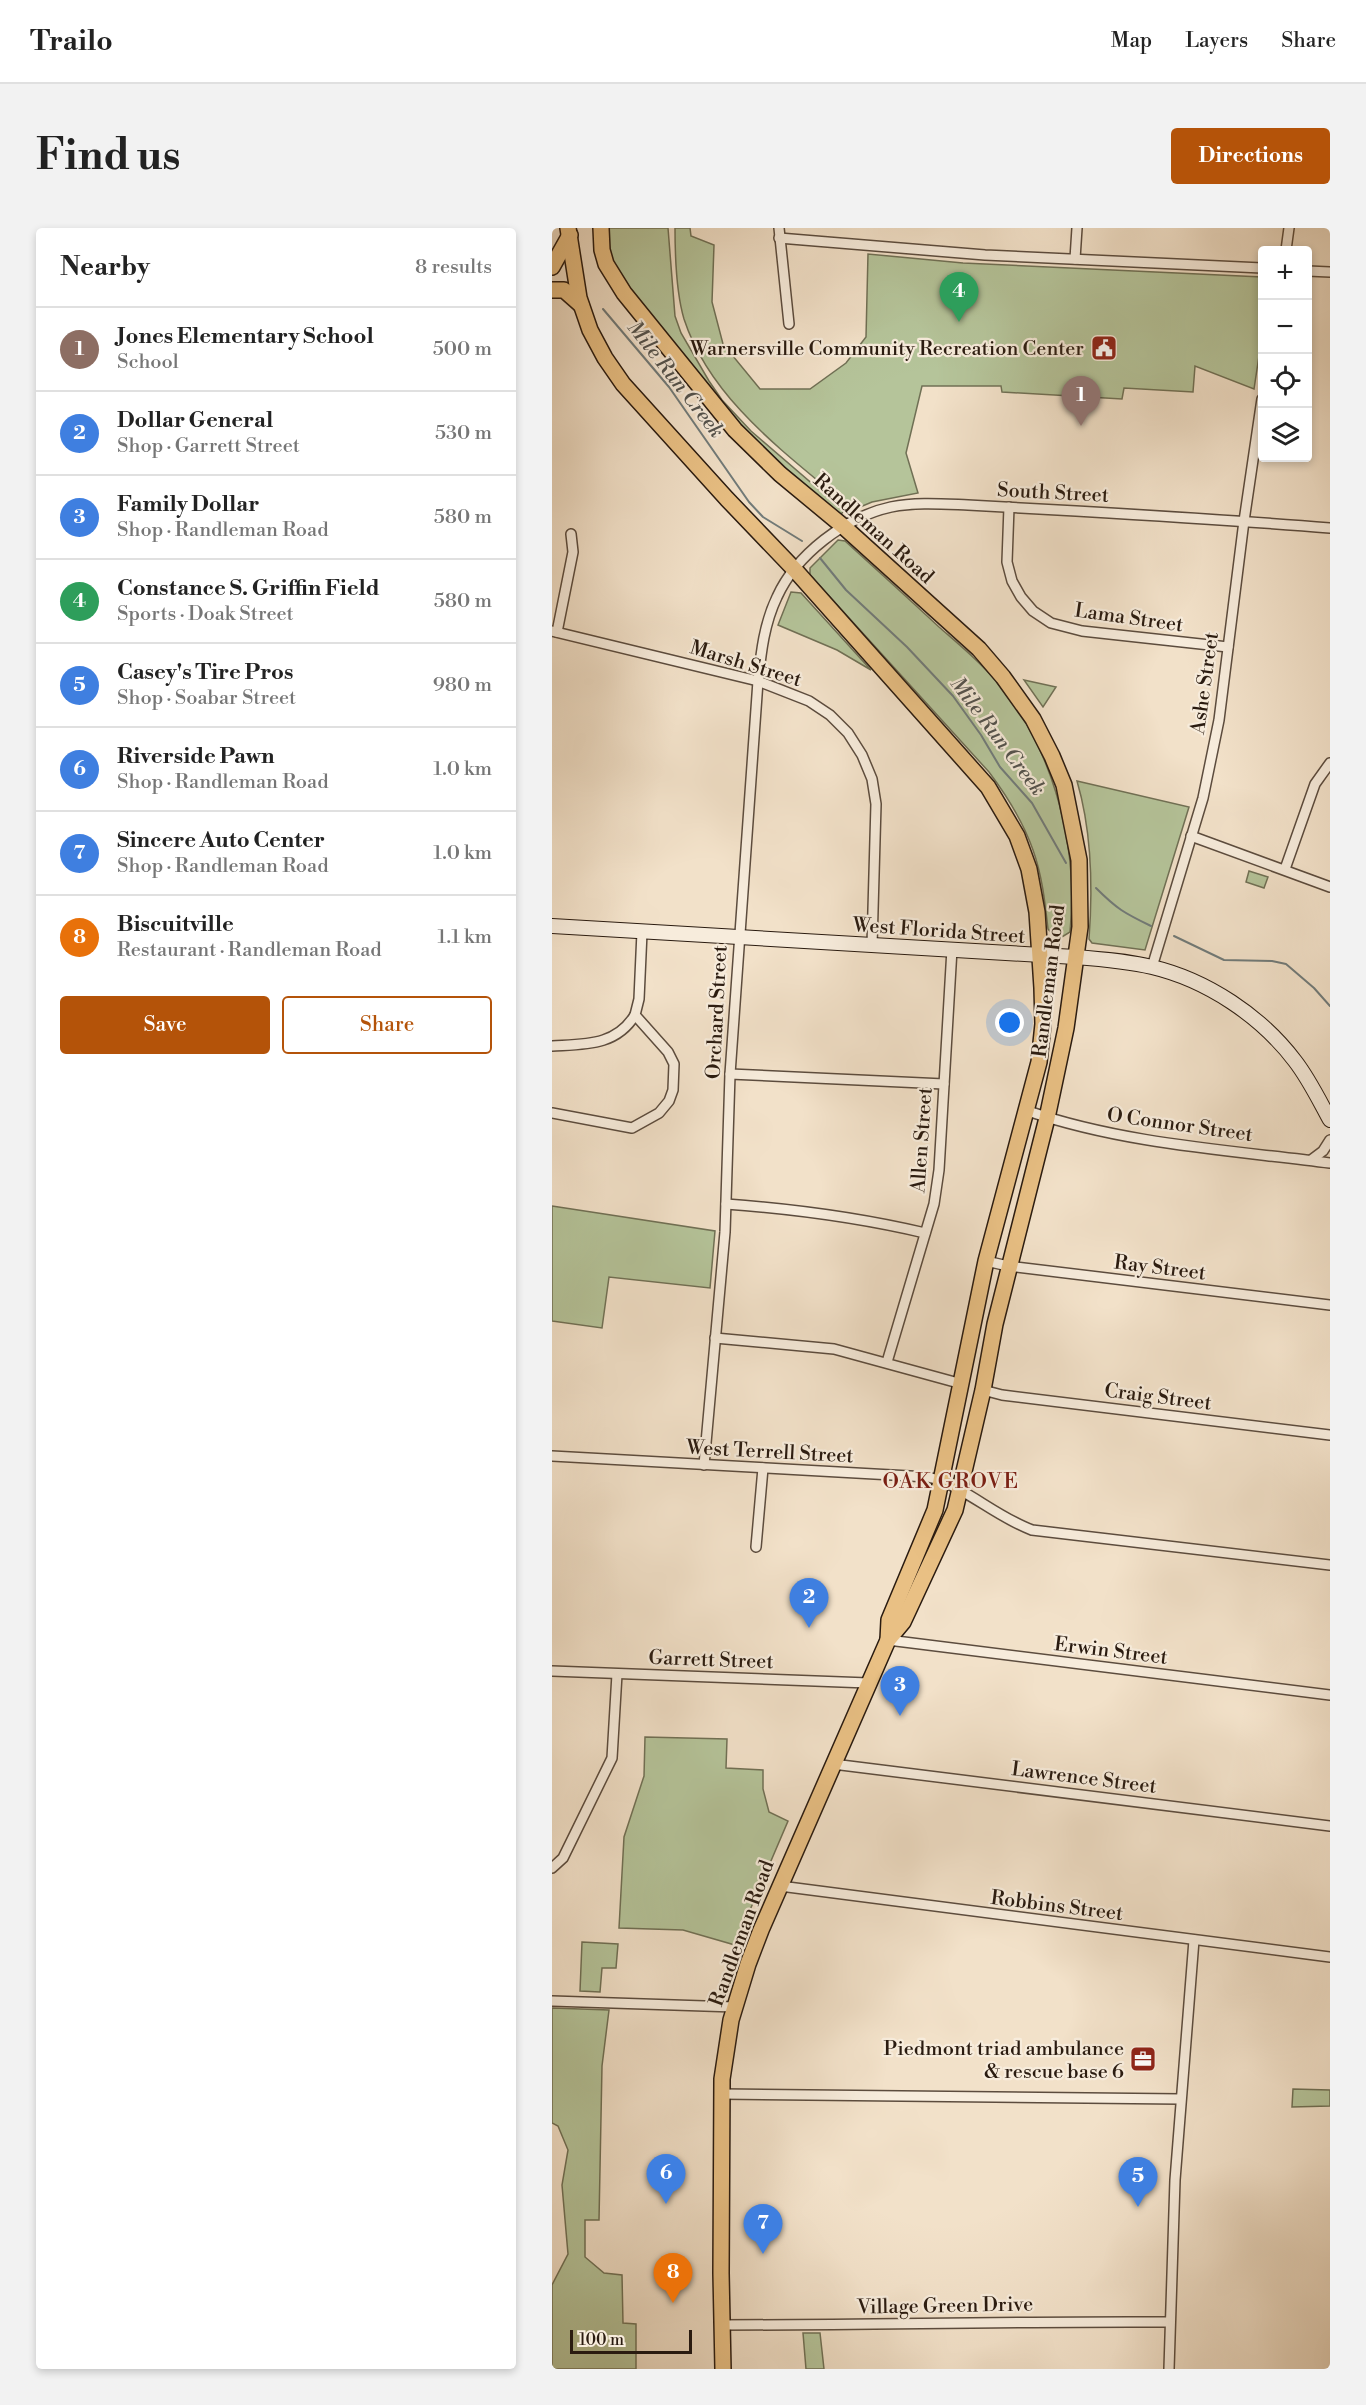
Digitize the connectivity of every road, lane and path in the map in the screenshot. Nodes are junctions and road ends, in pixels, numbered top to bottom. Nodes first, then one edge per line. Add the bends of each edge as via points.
1 (601, 228) edge
2 (1077, 228) edge
3 (1289, 228) edge
4 (570, 231) edge
5 (779, 233) edge
6 (1287, 246) edge
7 (1075, 259) junction
8 (552, 267) edge
9 (1258, 268) edge
10 (1312, 271) edge
11 (1330, 272) edge
12 (552, 290) edge
13 (581, 305) junction
14 (789, 324) dead end
15 (1262, 408) edge
16 (1009, 507) junction
17 (1244, 521) junction
18 (844, 527) junction
19 (1330, 528) edge
20 (571, 534) dead end
21 (795, 570) junction
22 (554, 631) edge
23 (1228, 647) junction
24 (758, 681) junction
25 (1329, 765) edge
26 (1191, 836) junction
27 (1285, 869) junction
28 (1330, 887) edge
29 (552, 926) edge
30 (642, 932) junction
31 (738, 938) junction
32 (872, 945) junction
33 (952, 949) junction
34 (1039, 956) junction
35 (1075, 957) junction
36 (1152, 967) junction
37 (635, 1014) junction
38 (552, 1046) edge
39 (730, 1074) junction
40 (944, 1084) junction
41 (1028, 1111) junction
42 (552, 1113) edge
43 (1047, 1118) junction
44 (1330, 1120) edge
45 (1330, 1140) edge
46 (1311, 1160) junction
47 (1330, 1163) edge
48 (726, 1204) junction
49 (925, 1233) junction
50 (986, 1261) junction
51 (1008, 1266) junction
52 (1330, 1305) edge
53 (716, 1338) junction
54 (887, 1362) junction
55 (962, 1384) junction
56 (983, 1390) junction
57 (1330, 1435) edge
58 (552, 1456) edge
59 (704, 1465) junction
60 (763, 1468) junction
61 (942, 1480) junction
62 (960, 1490) junction
63 (756, 1547) dead end
64 (1330, 1565) edge
65 (888, 1640) junction
66 (552, 1671) edge
67 (617, 1674) junction
68 (868, 1683) junction
69 (1330, 1695) edge
70 (833, 1764) junction
71 (1330, 1826) edge
72 (552, 1868) edge
73 (780, 1886) junction
74 (1194, 1940) junction
75 (1330, 1958) edge
76 (552, 2001) edge
77 (735, 2007) junction
78 (722, 2094) junction
79 (1180, 2099) junction
80 (1170, 2322) junction
81 (721, 2325) junction
82 (723, 2369) edge
83 (1169, 2369) edge

1 - 18 main road, Randleman Road via 606,264 624,293 707,397 780,474
2 - 7 street
3 - 6 street
4 - 8 main road
4 - 13 main road, Randleman Road
5 - 7 street via 964,254
5 - 14 street
7 - 9 street
10 - 11 street
12 - 13 main road via 564,290
13 - 21 main road, Randleman Road via 590,330 623,384
15 - 17 street, Ashe Street
16 - 17 street, South Street
16 - 18 street, South Street via 910,504 889,507
16 - 23 street, Lama Street via 1007,553 1012,581 1033,611 1051,623 1082,631
17 - 19 street, South Street
17 - 23 street, Ashe Street
18 - 21 street, South Street via 811,551
18 - 35 main road, Randleman Road via 979,650 1033,719 1064,785 1072,817 1079,860 1080,927
20 - 22 street via 573,552
21 - 24 street, Orchard Street via 777,596 767,622
21 - 34 main road, Randleman Road via 988,788 1002,809 1029,869 1037,912
22 - 24 street, Marsh Street
23 - 26 street, Ashe Street via 1219,720
24 - 31 street, Orchard Street
24 - 32 street, Marsh Street via 809,701 830,715 862,755 872,779 876,804
25 - 27 street via 1315,784
26 - 27 street
26 - 36 street, Ashe Street
27 - 28 street
29 - 30 main road, West Florida Street
30 - 31 main road, West Florida Street
30 - 37 street
31 - 32 main road, West Florida Street
31 - 39 street, Orchard Street
32 - 33 main road, West Florida Street
33 - 34 main road, West Florida Street
33 - 40 street, Allen Street
34 - 35 main road, West Florida Street
34 - 41 main road, Randleman Road via 1043,1024
35 - 36 main road, West Florida Street
35 - 43 main road, Randleman Road via 1066,1028
36 - 44 main road, West Florida Street via 1212,990 1249,1015 1295,1061
37 - 38 street via 621,1032 608,1040
37 - 42 street via 669,1052 674,1064 673,1090 659,1113 632,1128
39 - 40 street
39 - 48 street, Orchard Street
40 - 49 street, Allen Street via 939,1170
41 - 43 street, O Connor Street
41 - 50 main road, Randleman Road
43 - 46 street, O Connor Street via 1148,1140
43 - 51 main road, Randleman Road
45 - 46 street
46 - 47 street, O Connor Street
48 - 49 street via 809,1210
48 - 53 street, Orchard Street
49 - 54 street, Allen Street
50 - 51 street, Ray Street
50 - 55 main road, Randleman Road
51 - 52 street, Ray Street
51 - 56 main road, Randleman Road
53 - 54 street via 834,1349
53 - 59 street, Orchard Street
54 - 55 street
55 - 61 main road, Randleman Road
56 - 57 street, Craig Street
56 - 62 main road, Randleman Road
58 - 59 street, West Terrell Street
59 - 60 street, West Terrell Street
60 - 61 street, West Terrell Street
60 - 63 street
61 - 62 street, West Terrell Street
61 - 65 main road, Randleman Road via 935,1510 889,1620
62 - 64 street, West Terrell Street via 1012,1523 1032,1530
62 - 65 main road, Randleman Road via 924,1581 903,1622
65 - 68 main road, Randleman Road
65 - 69 street, Erwin Street
66 - 67 street, Garrett Street
67 - 68 street, Garrett Street
67 - 72 street via 612,1758 563,1858
68 - 70 main road, Randleman Road
70 - 71 street, Lawrence Street
70 - 73 main road, Randleman Road
73 - 74 street, Robbins Street
73 - 77 main road, Randleman Road
74 - 75 street, Robbins Street
74 - 79 street
76 - 77 street
77 - 78 main road, Randleman Road via 726,2045
78 - 79 street
78 - 81 main road, Randleman Road
79 - 80 street
80 - 81 street, Village Green Drive
80 - 83 street
81 - 82 main road, Randleman Road

